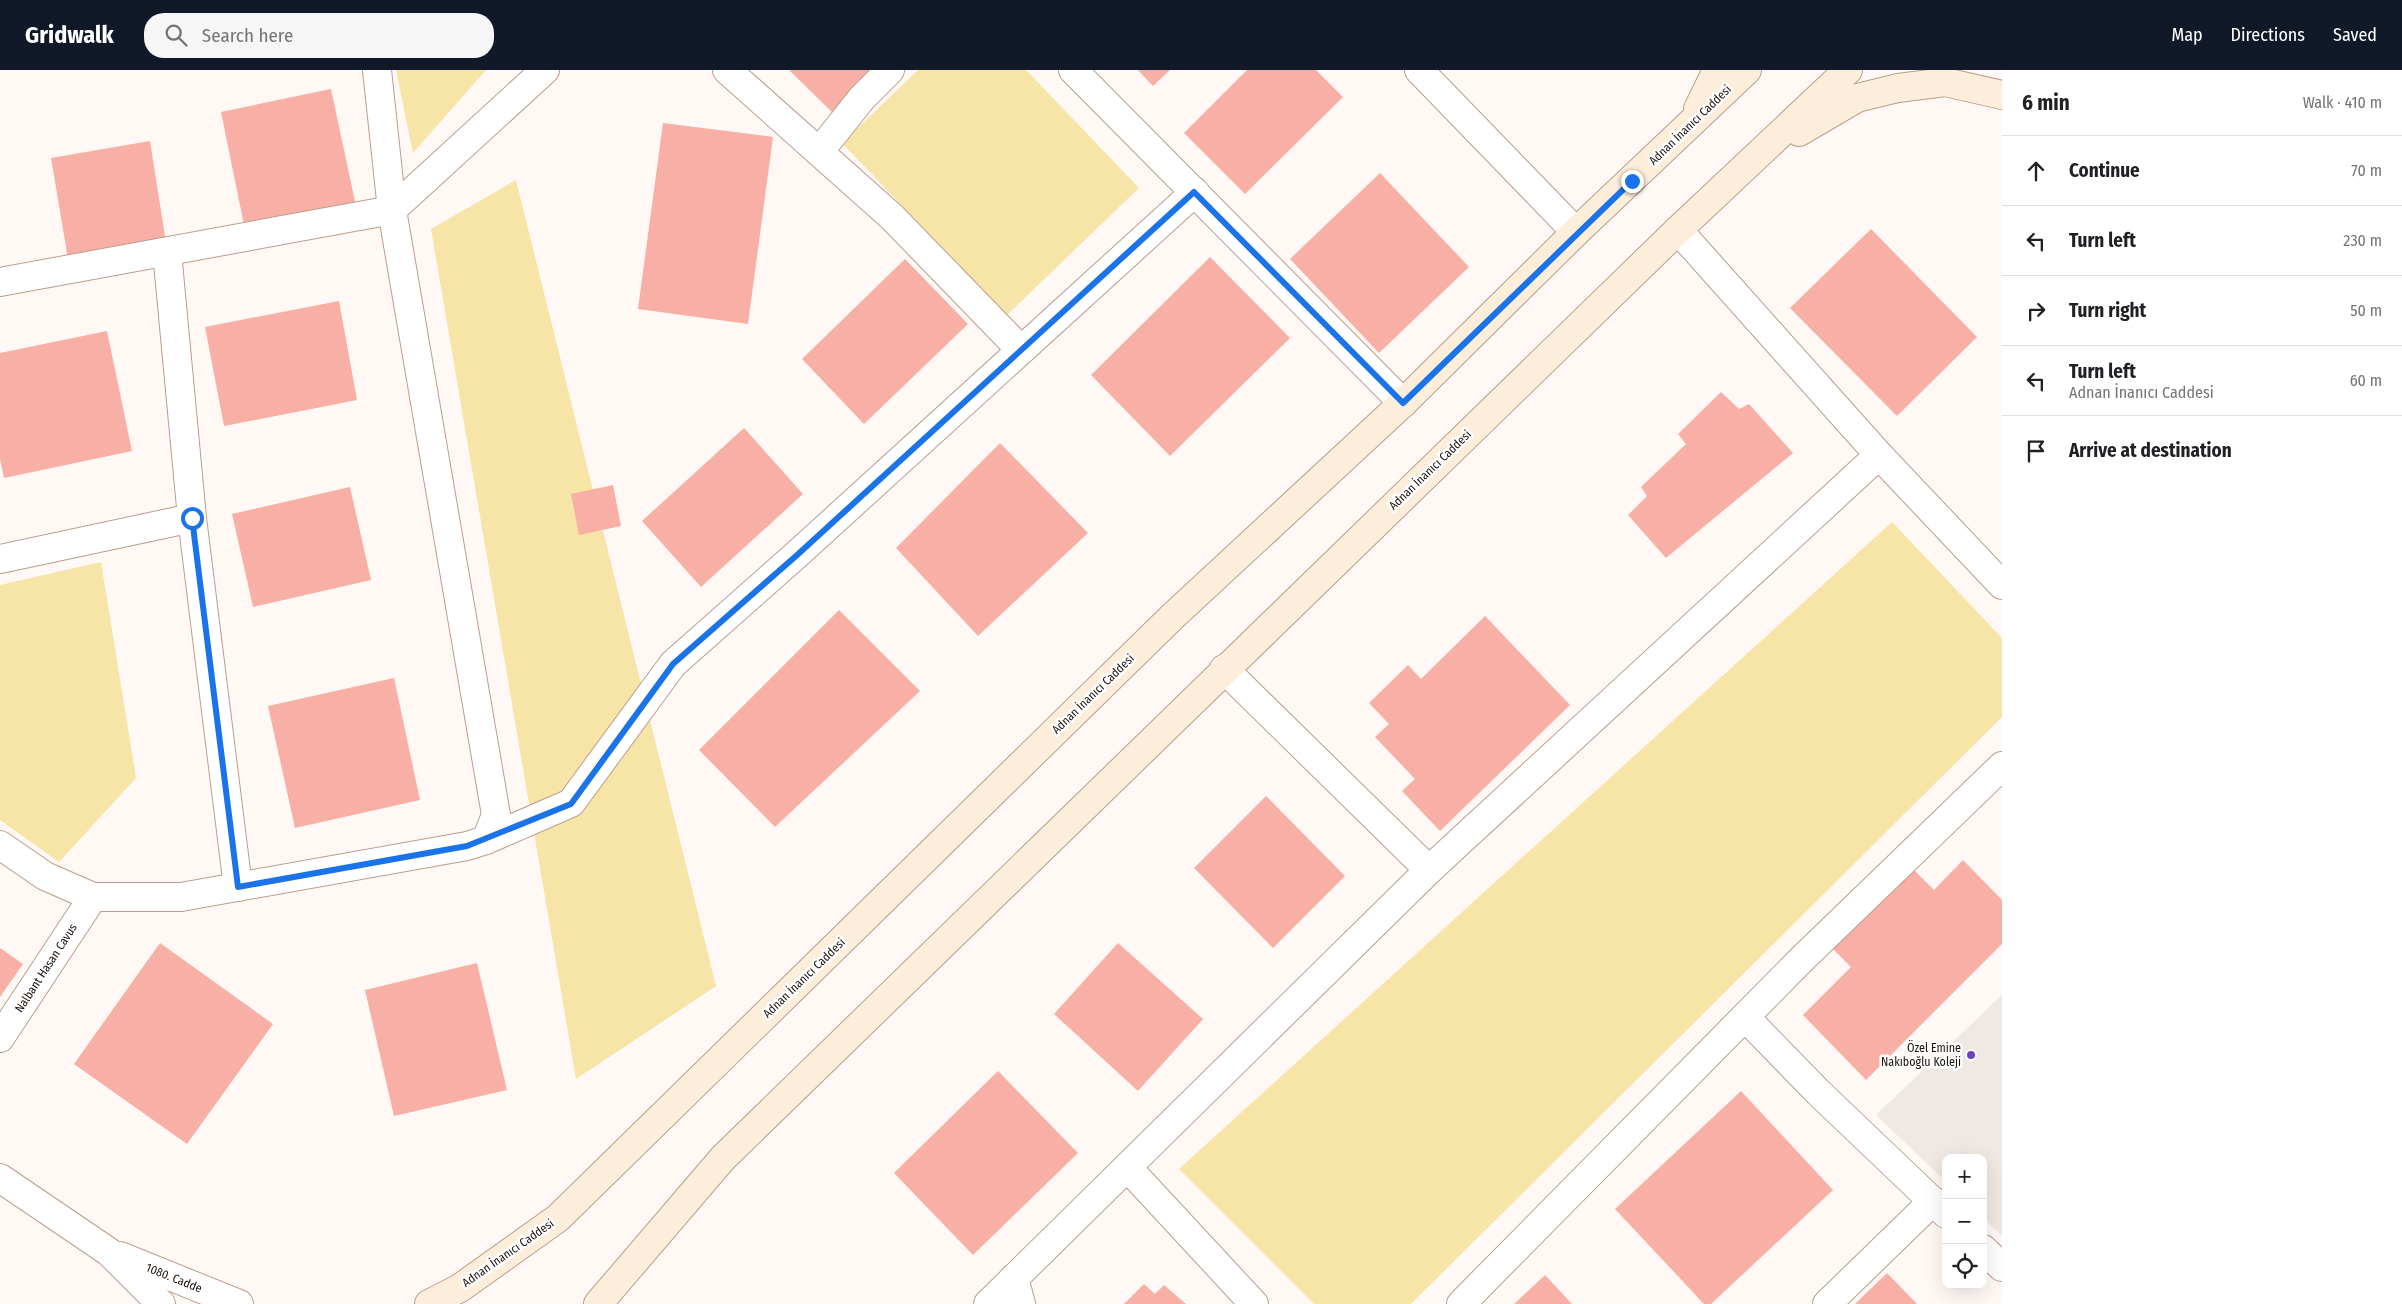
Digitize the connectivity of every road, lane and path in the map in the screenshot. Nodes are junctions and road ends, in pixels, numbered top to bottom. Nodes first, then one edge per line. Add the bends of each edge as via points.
1 (377, 70) edge
2 (545, 70) edge
3 (727, 70) edge
4 (890, 70) edge
5 (1073, 70) edge
6 (1419, 70) edge
7 (1717, 70) edge
8 (1748, 70) edge
9 (1848, 70) edge
10 (2002, 95) edge
11 (1691, 124) junction
12 (819, 152) junction
13 (1758, 155) junction
14 (1194, 192) junction
15 (392, 210) junction
16 (1678, 230) junction
17 (1576, 232) junction
18 (167, 252) junction
19 (0, 282) edge
20 (1021, 350) junction
21 (1403, 403) junction
22 (1879, 454) junction
23 (192, 518) junction
24 (0, 559) edge
25 (2002, 585) edge
26 (1224, 669) junction
27 (2002, 766) edge
28 (486, 840) junction
29 (0, 845) edge
30 (1429, 870) junction
31 (238, 887) junction
32 (93, 897) junction
33 (1745, 1017) junction
34 (0, 1038) edge
35 (1126, 1166) junction
36 (0, 1178) edge
37 (1939, 1208) edge
38 (109, 1252) junction
39 (1987, 1253) edge
40 (2002, 1267) edge
41 (1014, 1278) junction
42 (162, 1304) edge
43 (239, 1304) edge
44 (429, 1304) edge
45 (598, 1304) edge
46 (988, 1304) edge
47 (1022, 1304) edge
48 (1254, 1304) edge
49 (1461, 1304) edge
50 (1827, 1304) edge

1 - 15 street
2 - 15 street
3 - 12 street
4 - 12 street via 862,98
5 - 14 street
6 - 17 street
7 - 11 main road
8 - 11 main road, Adnan İnanıcı Caddesi
9 - 13 main road, Adnan İnanıcı Caddesi
10 - 13 main road via 1945,82 1898,88 1858,98
11 - 17 main road, Adnan İnanıcı Caddesi
12 - 20 street via 892,217
13 - 16 main road, Adnan İnanıcı Caddesi
14 - 20 street
14 - 21 street
15 - 18 street
15 - 28 street via 496,815
16 - 22 street
16 - 26 main road, Adnan İnanıcı Caddesi
17 - 21 main road, Adnan İnanıcı Caddesi
18 - 19 street
18 - 23 street
20 - 28 street via 673,664 571,804
21 - 44 main road, Adnan İnanıcı Caddesi via 1172,617 558,1218 460,1288
22 - 25 street
22 - 30 street
23 - 24 street
23 - 31 street
26 - 30 street
26 - 45 main road, Adnan İnanıcı Caddesi via 723,1158
27 - 33 street
28 - 31 street
29 - 32 street via 45,876
30 - 35 street
31 - 32 street via 182,897
32 - 34 street, Nalbant Hasan Cavus
33 - 37 street
33 - 49 street
35 - 41 street
35 - 48 street
36 - 38 street, 1080. Cadde
37 - 50 street
38 - 42 street, 1080. Cadde
38 - 43 street, 1080. Cadde
39 - 40 street
41 - 46 street
41 - 47 street

